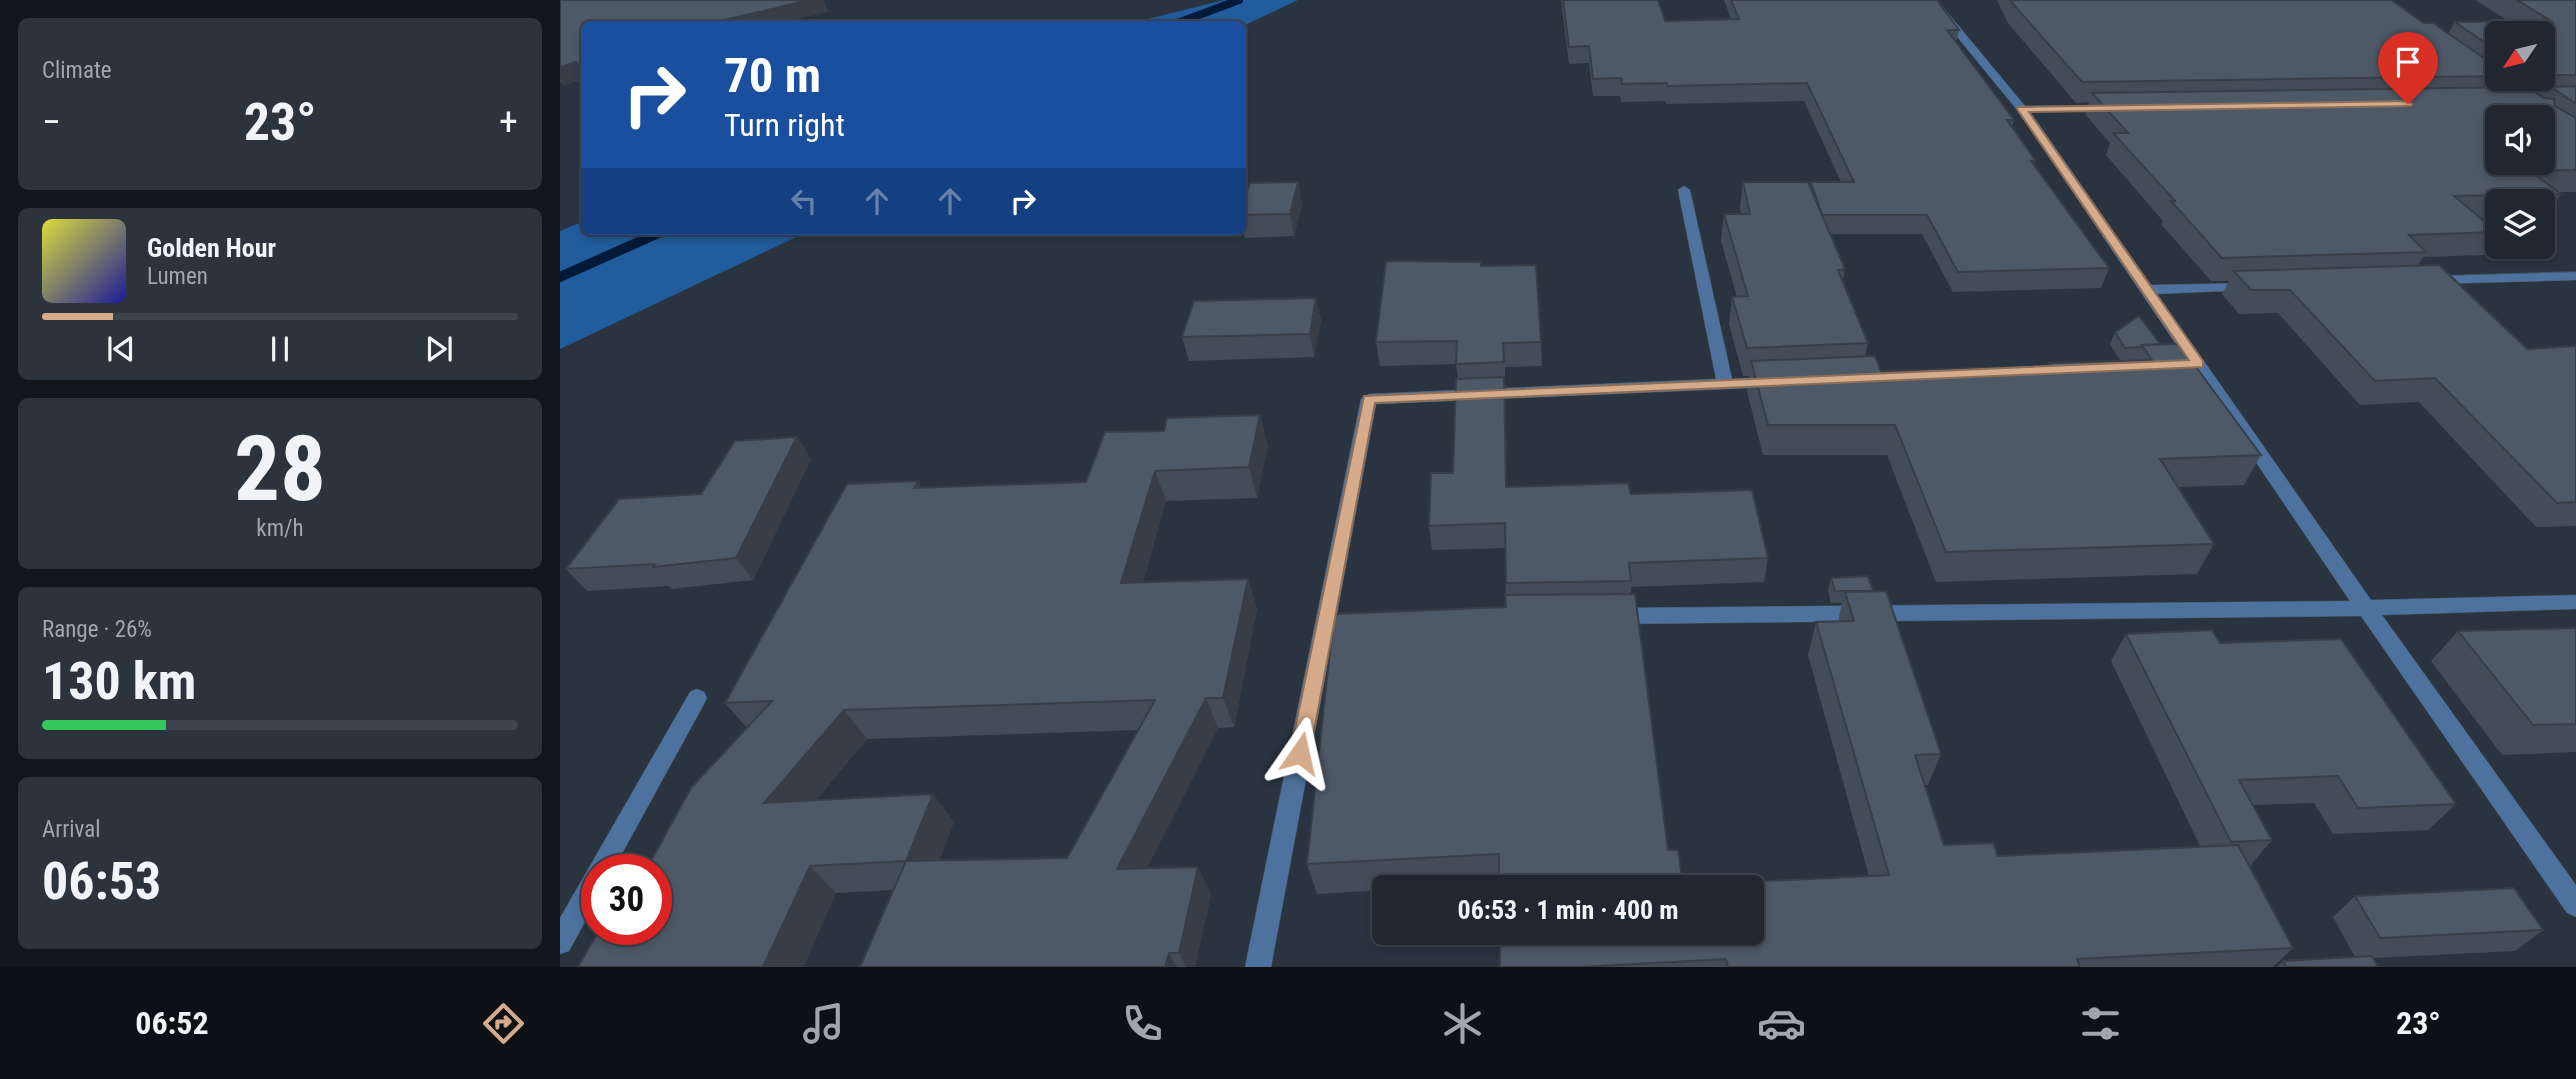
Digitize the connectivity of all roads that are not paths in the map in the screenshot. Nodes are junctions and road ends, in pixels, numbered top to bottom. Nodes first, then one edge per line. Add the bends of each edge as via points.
1 (1933, 0) edge
2 (2118, 108) edge
3 (2022, 109) junction
4 (1684, 190) dead end
5 (2576, 276) edge
6 (2423, 281) edge
7 (2257, 286) edge
8 (2146, 290) junction
9 (1794, 381) edge
10 (1724, 384) junction
11 (2576, 602) edge
12 (2366, 608) junction
13 (1590, 616) edge
14 (698, 698) dead end
15 (609, 854) edge
16 (581, 905) edge
17 (2576, 905) edge
18 (560, 942) edge
19 (1258, 967) edge

1 - 3 street
2 - 3 street
3 - 8 street
4 - 10 street
5 - 6 street
7 - 8 street
8 - 12 street via 2191,364
9 - 10 street
10 - 19 street via 1369,399 1333,619
11 - 12 street
12 - 13 street
12 - 17 street
14 - 15 street
16 - 18 street

